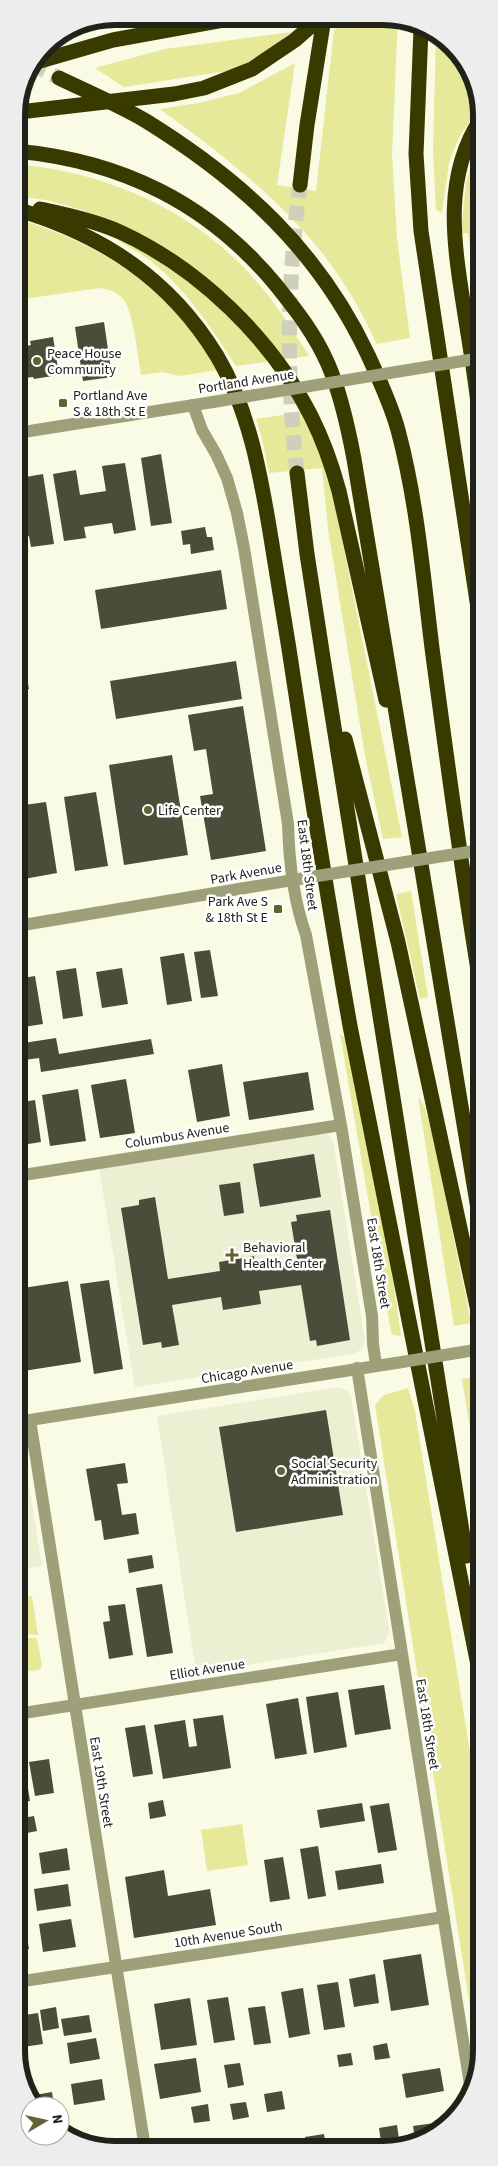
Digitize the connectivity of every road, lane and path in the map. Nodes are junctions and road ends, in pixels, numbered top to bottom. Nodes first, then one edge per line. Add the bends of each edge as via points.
1 (195, 25) edge
2 (313, 25) edge
3 (321, 25) edge
4 (421, 33) edge
5 (44, 60) edge
6 (59, 78) tunnel mouth
7 (25, 111) edge
8 (473, 133) edge
9 (25, 152) edge
10 (300, 185) tunnel mouth
11 (25, 206) edge
12 (25, 212) edge
13 (473, 359) edge
14 (473, 373) edge
15 (193, 405) junction
16 (25, 432) edge
17 (298, 473) tunnel mouth
18 (473, 575) edge
19 (324, 658) junction
20 (417, 833) junction
21 (473, 851) edge
22 (292, 880) junction
23 (25, 925) edge
24 (473, 935) edge
25 (341, 1125) junction
26 (25, 1175) edge
27 (473, 1178) edge
28 (473, 1288) edge
29 (473, 1350) edge
30 (376, 1365) junction
31 (357, 1368) junction
32 (30, 1420) junction
33 (25, 1421) edge
34 (473, 1603) edge
35 (473, 1640) edge
36 (402, 1654) junction
37 (75, 1705) junction
38 (25, 1713) edge
39 (444, 1917) junction
40 (116, 1967) junction
41 (25, 1981) edge
42 (469, 2078) edge
43 (144, 2141) edge

1 - 5 highway via 112,40
2 - 7 highway, bridge via 259,64 231,79 204,88
3 - 10 highway
4 - 18 highway via 416,154 420,221
6 - 24 highway via 143,119 232,180 316,267 347,313 373,365 397,428 410,484
8 - 14 highway via 459,171 453,219
9 - 20 highway via 72,158 152,185 176,199 239,246 266,273 313,334 328,364 350,437
11 - 20 highway via 110,228 184,270 239,318 299,395 322,440 344,509
12 - 35 highway via 100,244 165,289 218,358 243,413 263,494 350,1026
13 - 15 street, Portland Avenue, bridge
15 - 16 street, Portland Avenue
15 - 22 street, East 18th Street via 227,478 244,548 288,824
17 - 19 highway
19 - 28 highway via 398,942
19 - 34 highway
20 - 27 highway
21 - 22 street, Park Avenue, bridge
22 - 23 street, Park Avenue
22 - 25 street, East 18th Street via 306,935
25 - 26 street, Columbus Avenue
25 - 30 street, East 18th Street via 372,1316
29 - 30 street, Chicago Avenue, bridge
30 - 31 street, Chicago Avenue
31 - 32 street, Chicago Avenue
31 - 36 street, East 18th Street
32 - 33 street, Chicago Avenue
32 - 37 street, East 19th Street
36 - 37 street, Elliot Avenue
36 - 39 street, East 18th Street
37 - 38 street, Elliot Avenue
37 - 40 street, East 19th Street
39 - 40 street, 10th Avenue South
39 - 42 street, East 18th Street
40 - 41 street, 10th Avenue South
40 - 43 street, East 19th Street

